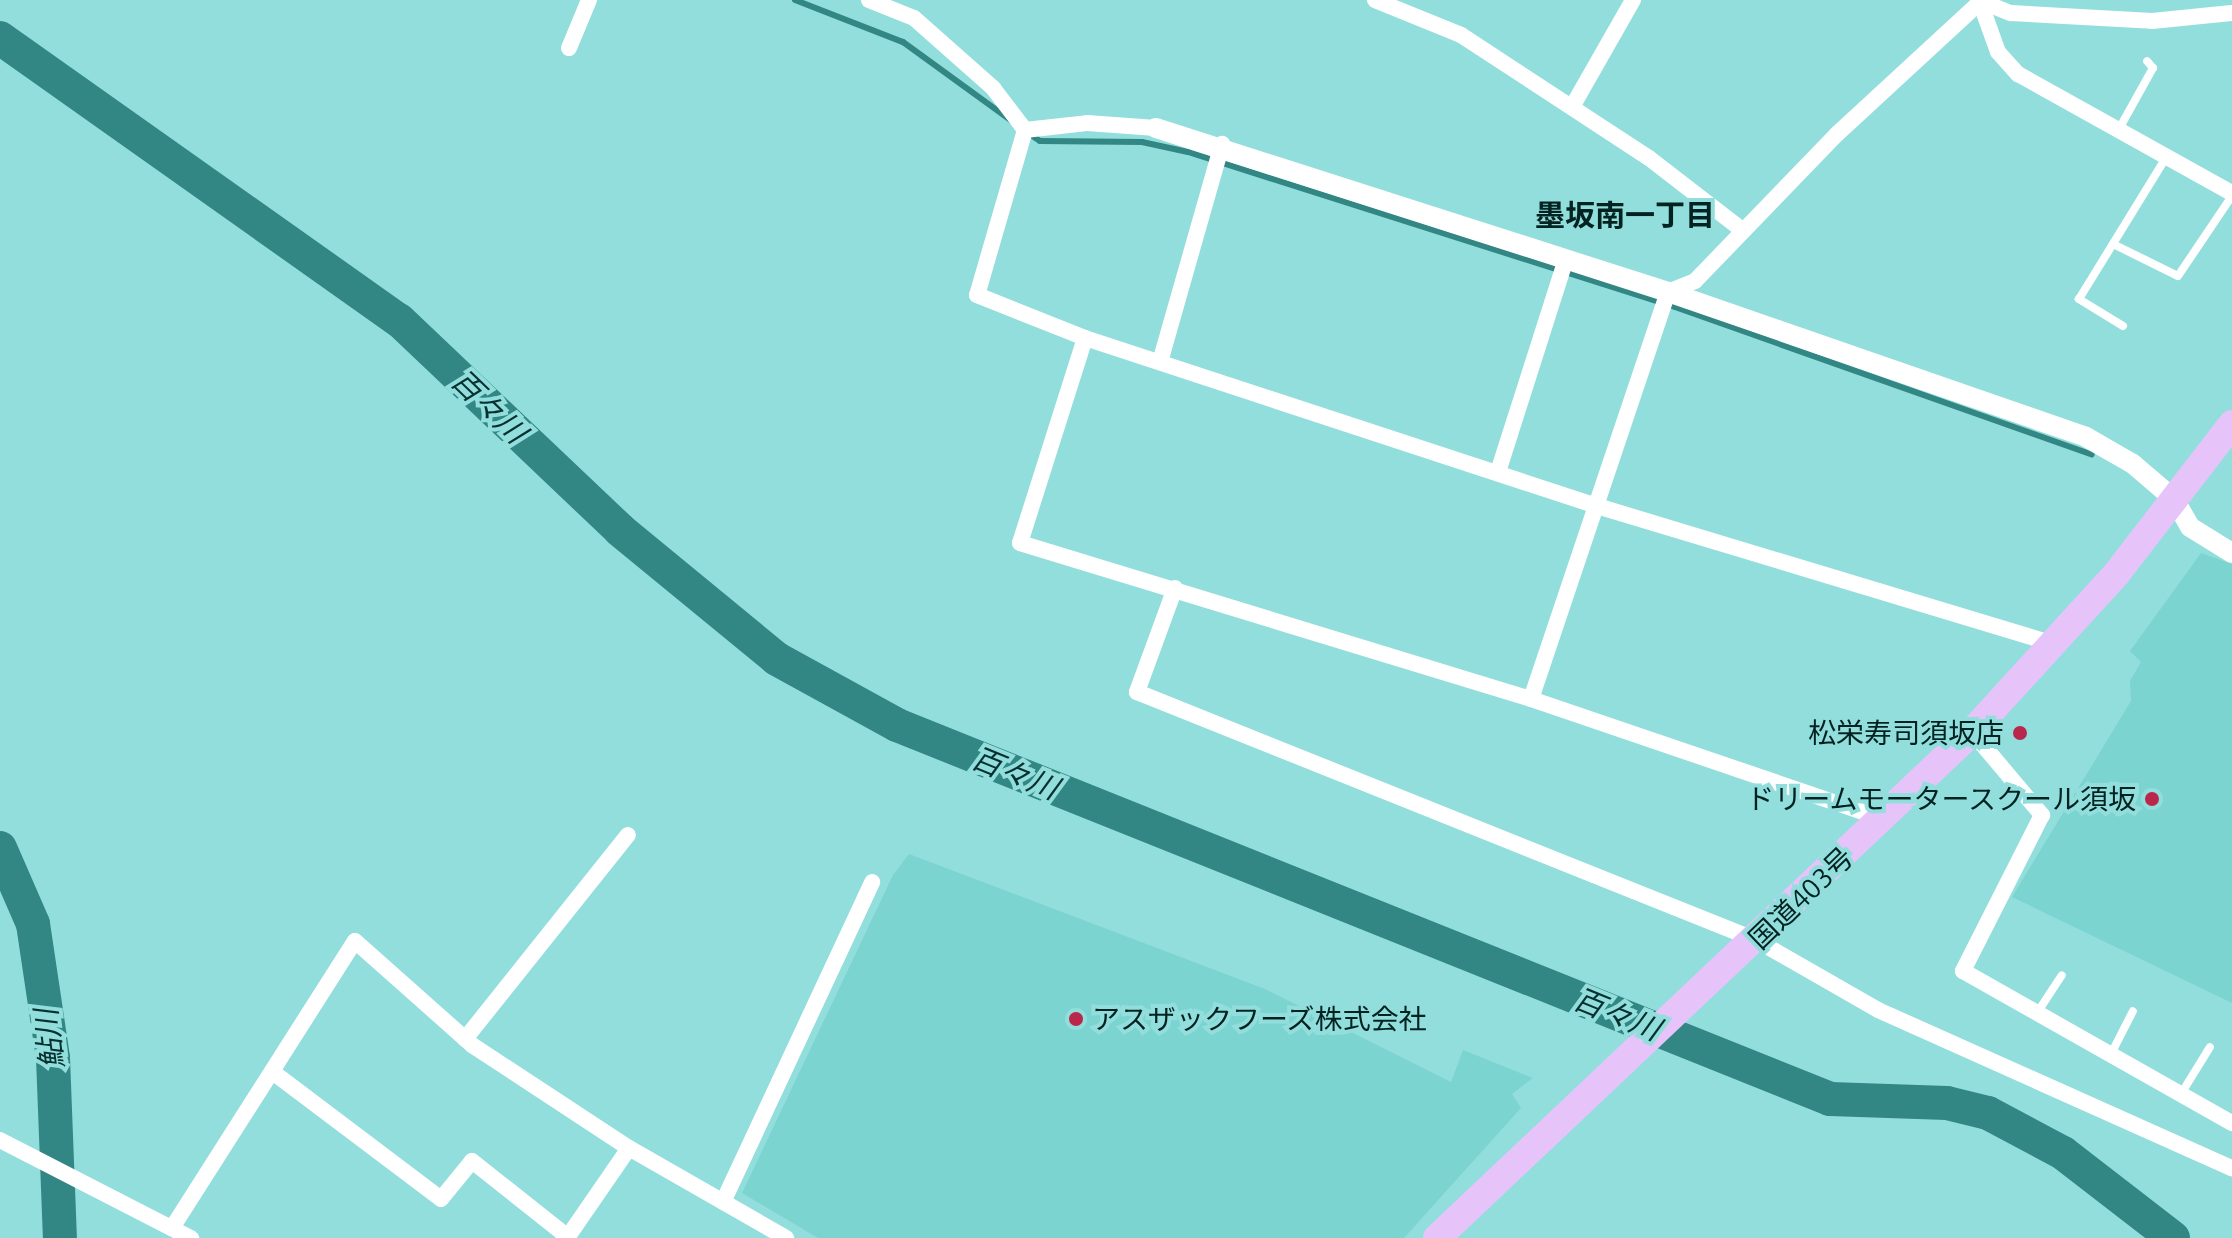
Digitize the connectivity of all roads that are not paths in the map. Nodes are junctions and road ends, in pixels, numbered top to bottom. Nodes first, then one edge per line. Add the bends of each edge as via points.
1 (589, 0) edge
2 (869, 0) edge
3 (1375, 0) edge
4 (1631, 1) edge
5 (1979, 1) edge
6 (2232, 13) edge
7 (569, 48) dead end
8 (2147, 61) dead end
9 (1572, 107) junction
10 (1156, 128) joint
11 (2119, 129) junction
12 (1025, 130) junction
13 (1222, 144) junction
14 (2167, 155) junction
15 (2232, 195) edge
16 (1742, 230) junction
17 (2113, 244) junction
18 (1565, 262) junction
19 (1668, 292) junction
20 (2123, 326) dead end
21 (1085, 338) junction
22 (1160, 362) junction
23 (2232, 424) edge
24 (1498, 472) junction
25 (2174, 499) junction
26 (1597, 506) junction
27 (2232, 553) edge
28 (1175, 588) junction
29 (2054, 644) junction
30 (1531, 699) junction
31 (1972, 732) junction
32 (1884, 819) junction
33 (628, 835) dead end
34 (872, 882) dead end
35 (1752, 944) junction
36 (2062, 975) dead end
37 (2133, 1011) dead end
38 (2037, 1013) junction
39 (465, 1039) junction
40 (2210, 1047) dead end
41 (2111, 1054) junction
42 (274, 1073) junction
43 (2181, 1094) junction
44 (2232, 1123) edge
45 (0, 1140) edge
46 (629, 1148) junction
47 (2232, 1168) edge
48 (723, 1202) junction
49 (172, 1228) junction
50 (567, 1237) edge
51 (191, 1238) edge
52 (786, 1238) edge
53 (1437, 1238) edge

1 - 7 street
2 - 12 street via 914,18 993,88
3 - 9 street via 1461,35
4 - 9 street
5 - 6 street via 2011,13 2152,21
5 - 11 street via 1998,52 2018,74
5 - 16 street
8 - 11 lane via 2153,68
9 - 16 street
10 - 12 street via 1087,123
10 - 13 street
11 - 14 street
12 - 21 street via 977,295
13 - 18 street
13 - 22 street
14 - 15 street
14 - 17 lane
15 - 17 lane via 2178,276
16 - 19 street via 1695,281
17 - 20 lane via 2079,299
18 - 19 street
18 - 24 street
19 - 25 street via 2086,437
19 - 26 street
21 - 22 street
21 - 28 street via 1020,543
22 - 24 street
23 - 25 highway, 国道403号
24 - 26 street
25 - 27 street via 2190,527
25 - 29 highway, 国道403号
26 - 29 street
26 - 30 street
28 - 30 street
28 - 35 street via 1137,692
29 - 31 highway, 国道403号
30 - 32 street
31 - 32 highway, 国道403号
31 - 38 street via 2042,815 1963,971
32 - 35 highway, 国道403号
33 - 39 street
34 - 48 street
35 - 47 street via 1878,1010
35 - 53 highway, 国道403号
36 - 38 lane
37 - 41 lane
38 - 41 street
39 - 42 street via 355,941
39 - 46 street
40 - 43 lane
41 - 43 street
42 - 49 street
42 - 50 street via 441,1199 472,1161
43 - 44 street
45 - 49 street
46 - 48 street
46 - 50 street
48 - 52 street
49 - 51 street

